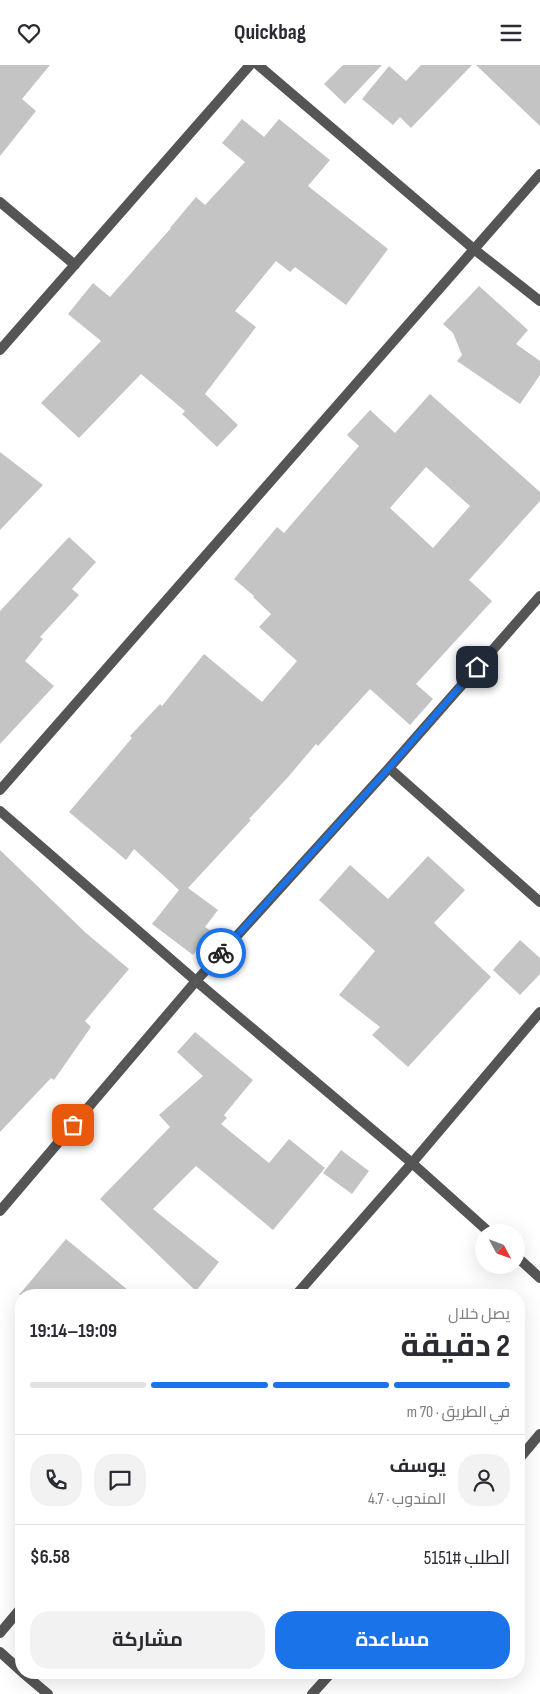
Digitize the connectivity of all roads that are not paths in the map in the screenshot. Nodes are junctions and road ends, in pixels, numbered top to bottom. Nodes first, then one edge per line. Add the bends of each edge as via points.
1 (250, 65) edge
2 (258, 65) edge
3 (540, 174) edge
4 (0, 202) edge
5 (475, 250) junction
6 (75, 265) junction
7 (540, 301) edge
8 (0, 350) edge
9 (540, 595) edge
10 (389, 768) junction
11 (0, 790) edge
12 (0, 811) edge
13 (540, 902) edge
14 (196, 981) junction
15 (540, 1012) edge
16 (412, 1163) junction
17 (0, 1211) edge
18 (480, 1224) edge
19 (525, 1264) edge
20 (540, 1277) edge
21 (301, 1289) edge
22 (540, 1434) edge
23 (525, 1452) edge
24 (15, 1616) edge
25 (0, 1633) edge
26 (0, 1652) edge
27 (15, 1666) edge
28 (30, 1679) edge
29 (326, 1679) edge
30 (48, 1694) edge
31 (312, 1694) edge

1 - 6 street
2 - 5 street
3 - 5 street
4 - 6 street
5 - 7 street
5 - 11 street
6 - 8 street
9 - 10 street
10 - 13 street
10 - 14 street
12 - 14 street
14 - 16 street
14 - 17 street
15 - 16 street
16 - 18 street
16 - 21 street
19 - 20 street
22 - 23 street
24 - 25 street
26 - 27 street
28 - 30 street
29 - 31 street

